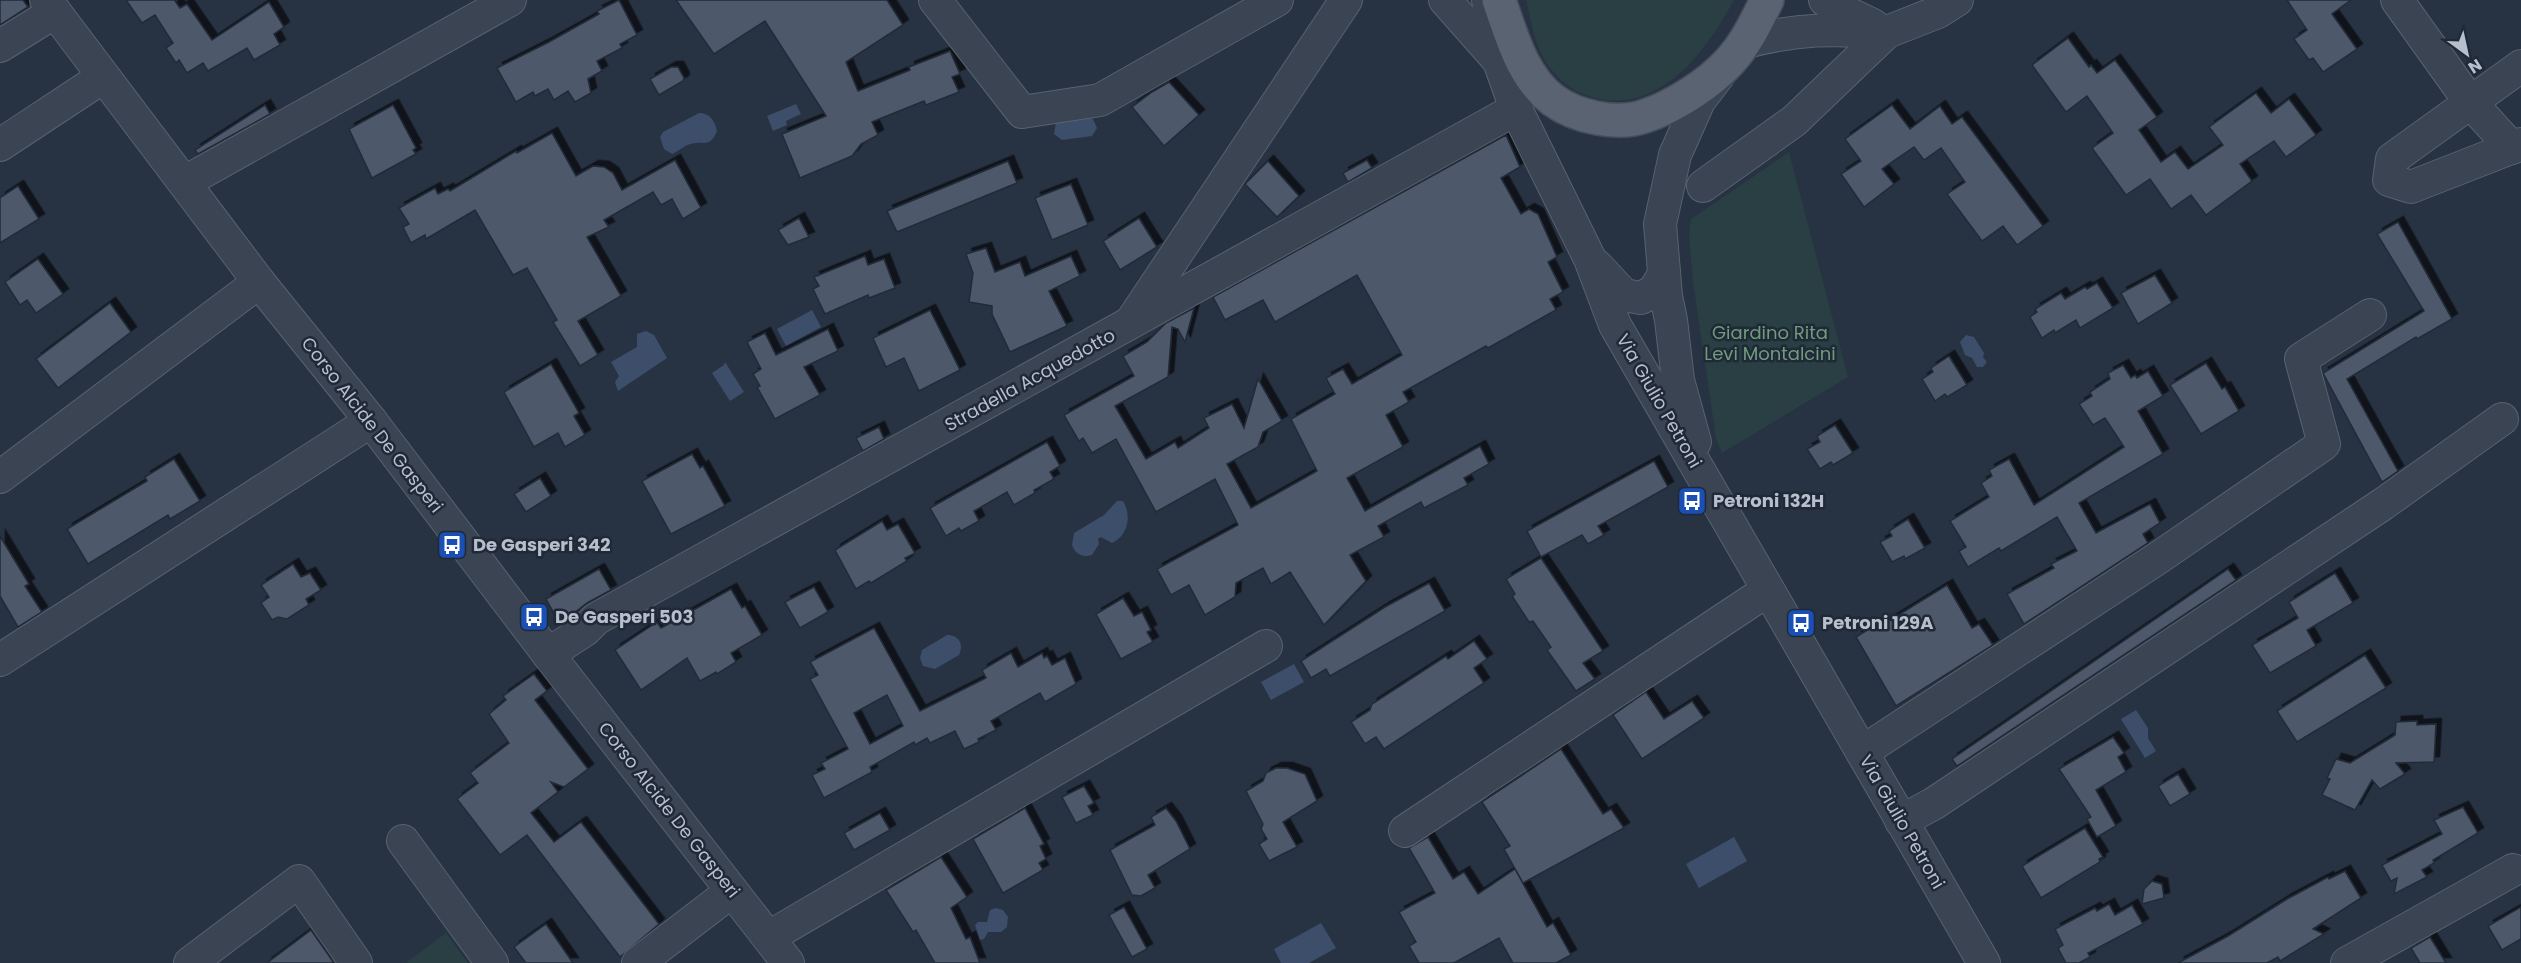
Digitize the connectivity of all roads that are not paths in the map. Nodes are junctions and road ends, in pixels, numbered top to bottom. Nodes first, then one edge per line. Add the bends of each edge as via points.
1 (510, 0) edge
2 (935, 0) edge
3 (1277, 0) edge
4 (1346, 0) edge
5 (1445, 0) edge
6 (1488, 0) edge
7 (1499, 0) edge
8 (1767, 0) edge
9 (1825, 0) edge
10 (1870, 0) edge
11 (1954, 0) edge
12 (2397, 0) edge
13 (50, 6) edge
14 (1887, 32) junction
15 (0, 46) edge
16 (1737, 53) junction
17 (1499, 61) junction
18 (2521, 66) edge
19 (103, 77) junction
20 (2470, 102) junction
21 (1516, 109) junction
22 (0, 145) edge
23 (2517, 146) edge
24 (185, 182) junction
25 (1703, 186) dead end
26 (1590, 259) junction
27 (1664, 274) junction
28 (259, 282) junction
29 (2370, 315) dead end
30 (1129, 325) junction
31 (2502, 419) dead end
32 (371, 422) junction
33 (0, 477) edge
34 (1706, 483) junction
35 (1768, 590) junction
36 (1266, 646) dead end
37 (548, 654) junction
38 (0, 660) edge
39 (1862, 752) junction
40 (1901, 821) junction
41 (1406, 831) dead end
42 (403, 841) dead end
43 (2513, 870) dead end
44 (732, 891) junction
45 (769, 937) junction
46 (190, 963) edge
47 (356, 963) edge
48 (492, 963) edge
49 (638, 963) edge
50 (788, 963) edge
51 (1984, 963) edge
52 (2347, 963) edge

1 - 24 street
2 - 3 street via 1022,112 1100,100
4 - 30 street
5 - 17 street
6 - 17 street
7 - 16 main road via 1515,45 1533,78 1552,100 1581,114 1613,120 1643,117 1686,97
8 - 16 main road
9 - 14 street
10 - 14 street
11 - 14 street via 1938,12
12 - 20 street
13 - 15 street
13 - 19 street, Corso Alcide De Gasperi
14 - 16 street via 1828,28 1784,32
14 - 25 street via 1794,121
16 - 27 street via 1699,101 1675,155 1660,224
17 - 21 street, Via Giulio Petroni
18 - 20 street
19 - 22 street
19 - 24 street, Corso Alcide De Gasperi
20 - 23 street
20 - 23 street via 2392,159 2389,180 2411,187
21 - 26 street, Via Giulio Petroni
21 - 30 street, Stradella Acquedotto
24 - 28 street, Corso Alcide De Gasperi
26 - 27 street via 1624,295 1641,298 1654,291
26 - 34 street, Via Giulio Petroni via 1615,325
27 - 34 street via 1678,380
28 - 32 street, Corso Alcide De Gasperi
28 - 33 street
29 - 39 street via 2301,359 2324,444
30 - 37 street, Stradella Acquedotto via 596,620
31 - 40 street via 2383,504 1933,804
32 - 37 street, Corso Alcide De Gasperi
32 - 38 street
34 - 35 street, Via Giulio Petroni
35 - 39 street, Via Giulio Petroni
35 - 41 street
36 - 45 street
37 - 44 street, Corso Alcide De Gasperi
39 - 40 street, Via Giulio Petroni
40 - 51 street, Via Giulio Petroni
42 - 48 street
43 - 52 street
44 - 45 street, Corso Alcide De Gasperi
44 - 49 street
45 - 50 street, Corso Alcide De Gasperi
46 - 47 street via 299,881

